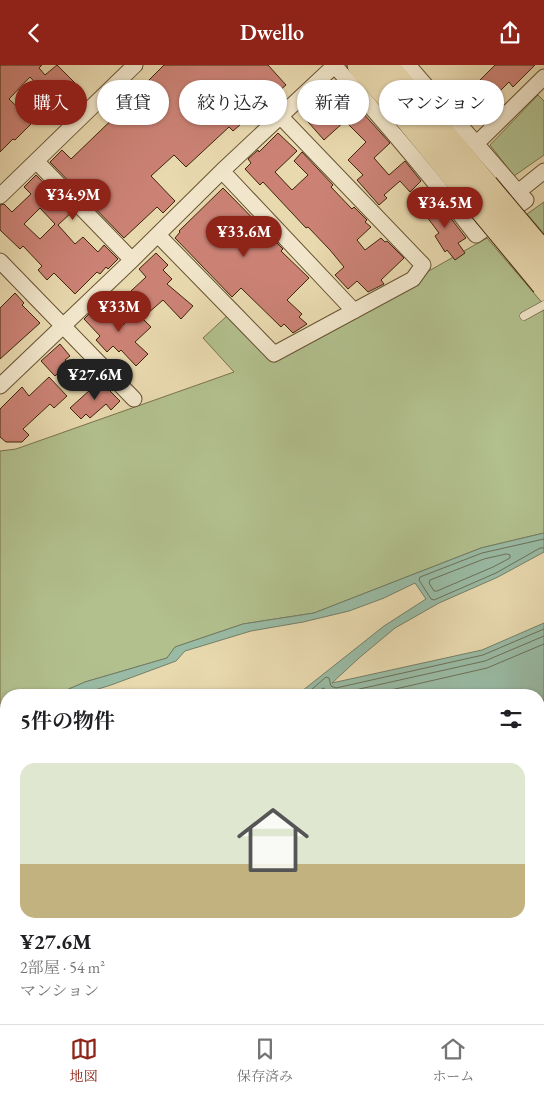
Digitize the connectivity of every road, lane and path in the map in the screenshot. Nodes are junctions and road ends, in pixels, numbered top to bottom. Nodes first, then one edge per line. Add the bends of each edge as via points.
1 (135, 65) edge
2 (334, 65) edge
3 (360, 65) edge
4 (385, 65) edge
5 (408, 65) edge
6 (544, 77) edge
7 (287, 111) edge
8 (287, 123) edge
9 (272, 125) edge
10 (477, 143) junction
11 (36, 161) junction
12 (222, 171) junction
13 (544, 171) edge
14 (479, 192) junction
15 (518, 192) junction
16 (0, 196) edge
17 (158, 235) junction
18 (544, 255) edge
19 (132, 260) junction
20 (0, 261) edge
21 (544, 284) edge
22 (544, 305) edge
23 (354, 311) junction
24 (524, 316) dead end
25 (62, 327) junction
26 (0, 386) edge
27 (134, 399) dead end

1 - 11 street
2 - 7 street
2 - 15 street via 411,152 476,235 526,200
3 - 14 main road
4 - 14 main road
5 - 10 street
6 - 10 street
8 - 23 street via 423,265 413,279
9 - 12 street
10 - 15 street
11 - 16 street
11 - 19 street
12 - 17 street
12 - 23 street
13 - 15 street
14 - 18 main road, bridge
14 - 21 main road, bridge
17 - 19 street
17 - 23 street via 274,354
19 - 25 street
20 - 25 street
22 - 24 lane
25 - 26 street
25 - 27 street

